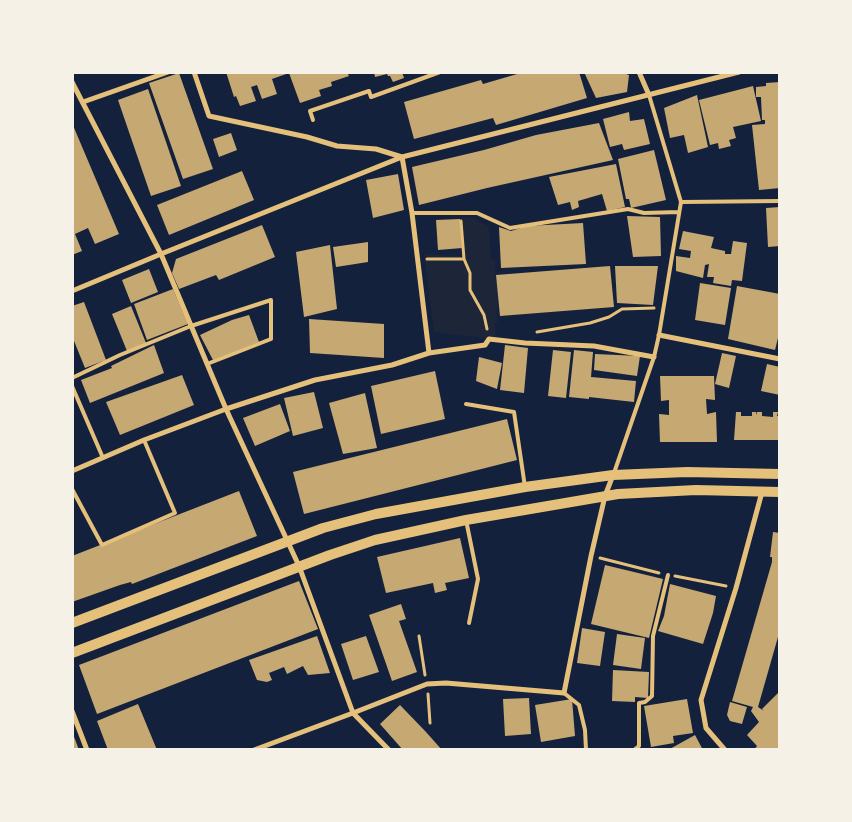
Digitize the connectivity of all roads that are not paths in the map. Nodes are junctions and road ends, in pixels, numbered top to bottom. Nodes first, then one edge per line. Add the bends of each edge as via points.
1 (168, 72) edge
2 (194, 72) edge
3 (440, 72) edge
4 (639, 72) edge
5 (739, 72) edge
6 (72, 82) edge
7 (649, 95) junction
8 (83, 102) junction
9 (313, 120) dead end
10 (402, 157) junction
11 (681, 202) junction
12 (780, 202) edge
13 (679, 212) junction
14 (412, 213) junction
15 (161, 254) junction
16 (72, 291) edge
17 (191, 326) junction
18 (659, 335) junction
19 (429, 353) junction
20 (654, 356) junction
21 (780, 359) edge
22 (207, 364) junction
23 (72, 378) edge
24 (72, 386) edge
25 (466, 404) dead end
26 (226, 409) junction
27 (144, 440) junction
28 (103, 458) junction
29 (72, 471) edge
30 (780, 474) edge
31 (613, 475) junction
32 (525, 487) junction
33 (72, 489) edge
34 (762, 491) junction
35 (780, 492) edge
36 (605, 496) junction
37 (466, 520) junction
38 (287, 542) junction
39 (299, 566) junction
40 (668, 575) dead end
41 (72, 623) edge
42 (469, 623) dead end
43 (72, 653) edge
44 (564, 693) junction
45 (72, 711) edge
46 (353, 713) junction
47 (88, 750) edge
48 (254, 750) edge
49 (389, 750) edge
50 (586, 750) edge
51 (634, 750) edge
52 (725, 750) edge

1 - 8 street
2 - 10 street via 209,116 337,146 376,149
3 - 9 lane via 371,97 369,90 310,110
4 - 7 street
5 - 7 street
6 - 8 street
7 - 10 street
7 - 11 lane
8 - 15 street
10 - 14 street
10 - 15 street
11 - 12 lane
11 - 13 lane
13 - 14 lane via 644,213 628,209 510,228 477,213
13 - 18 lane
14 - 19 street
15 - 16 street
15 - 17 street
17 - 22 street
17 - 22 lane via 271,300 270,339
17 - 23 lane
18 - 20 lane
18 - 21 street
19 - 20 street via 485,345 489,340 594,346
19 - 26 street via 392,365 315,380
20 - 31 lane
22 - 26 street
24 - 28 lane
25 - 32 lane via 514,412
26 - 27 street
26 - 38 street
27 - 28 street
27 - 33 lane via 175,513 102,545
28 - 29 street
30 - 31 main road via 687,472
31 - 32 main road
31 - 36 street
32 - 38 main road via 376,514 323,528
34 - 35 main road
34 - 36 main road via 696,490
34 - 52 street via 701,700 706,728
36 - 37 main road
36 - 44 street
37 - 39 main road via 375,540
37 - 42 lane via 478,579
38 - 39 street
38 - 41 main road
39 - 43 main road
39 - 46 street
40 - 51 lane via 653,636 652,696 638,703 639,746
44 - 46 street via 427,684
44 - 50 lane via 579,705
45 - 47 street
46 - 48 street
46 - 49 street

